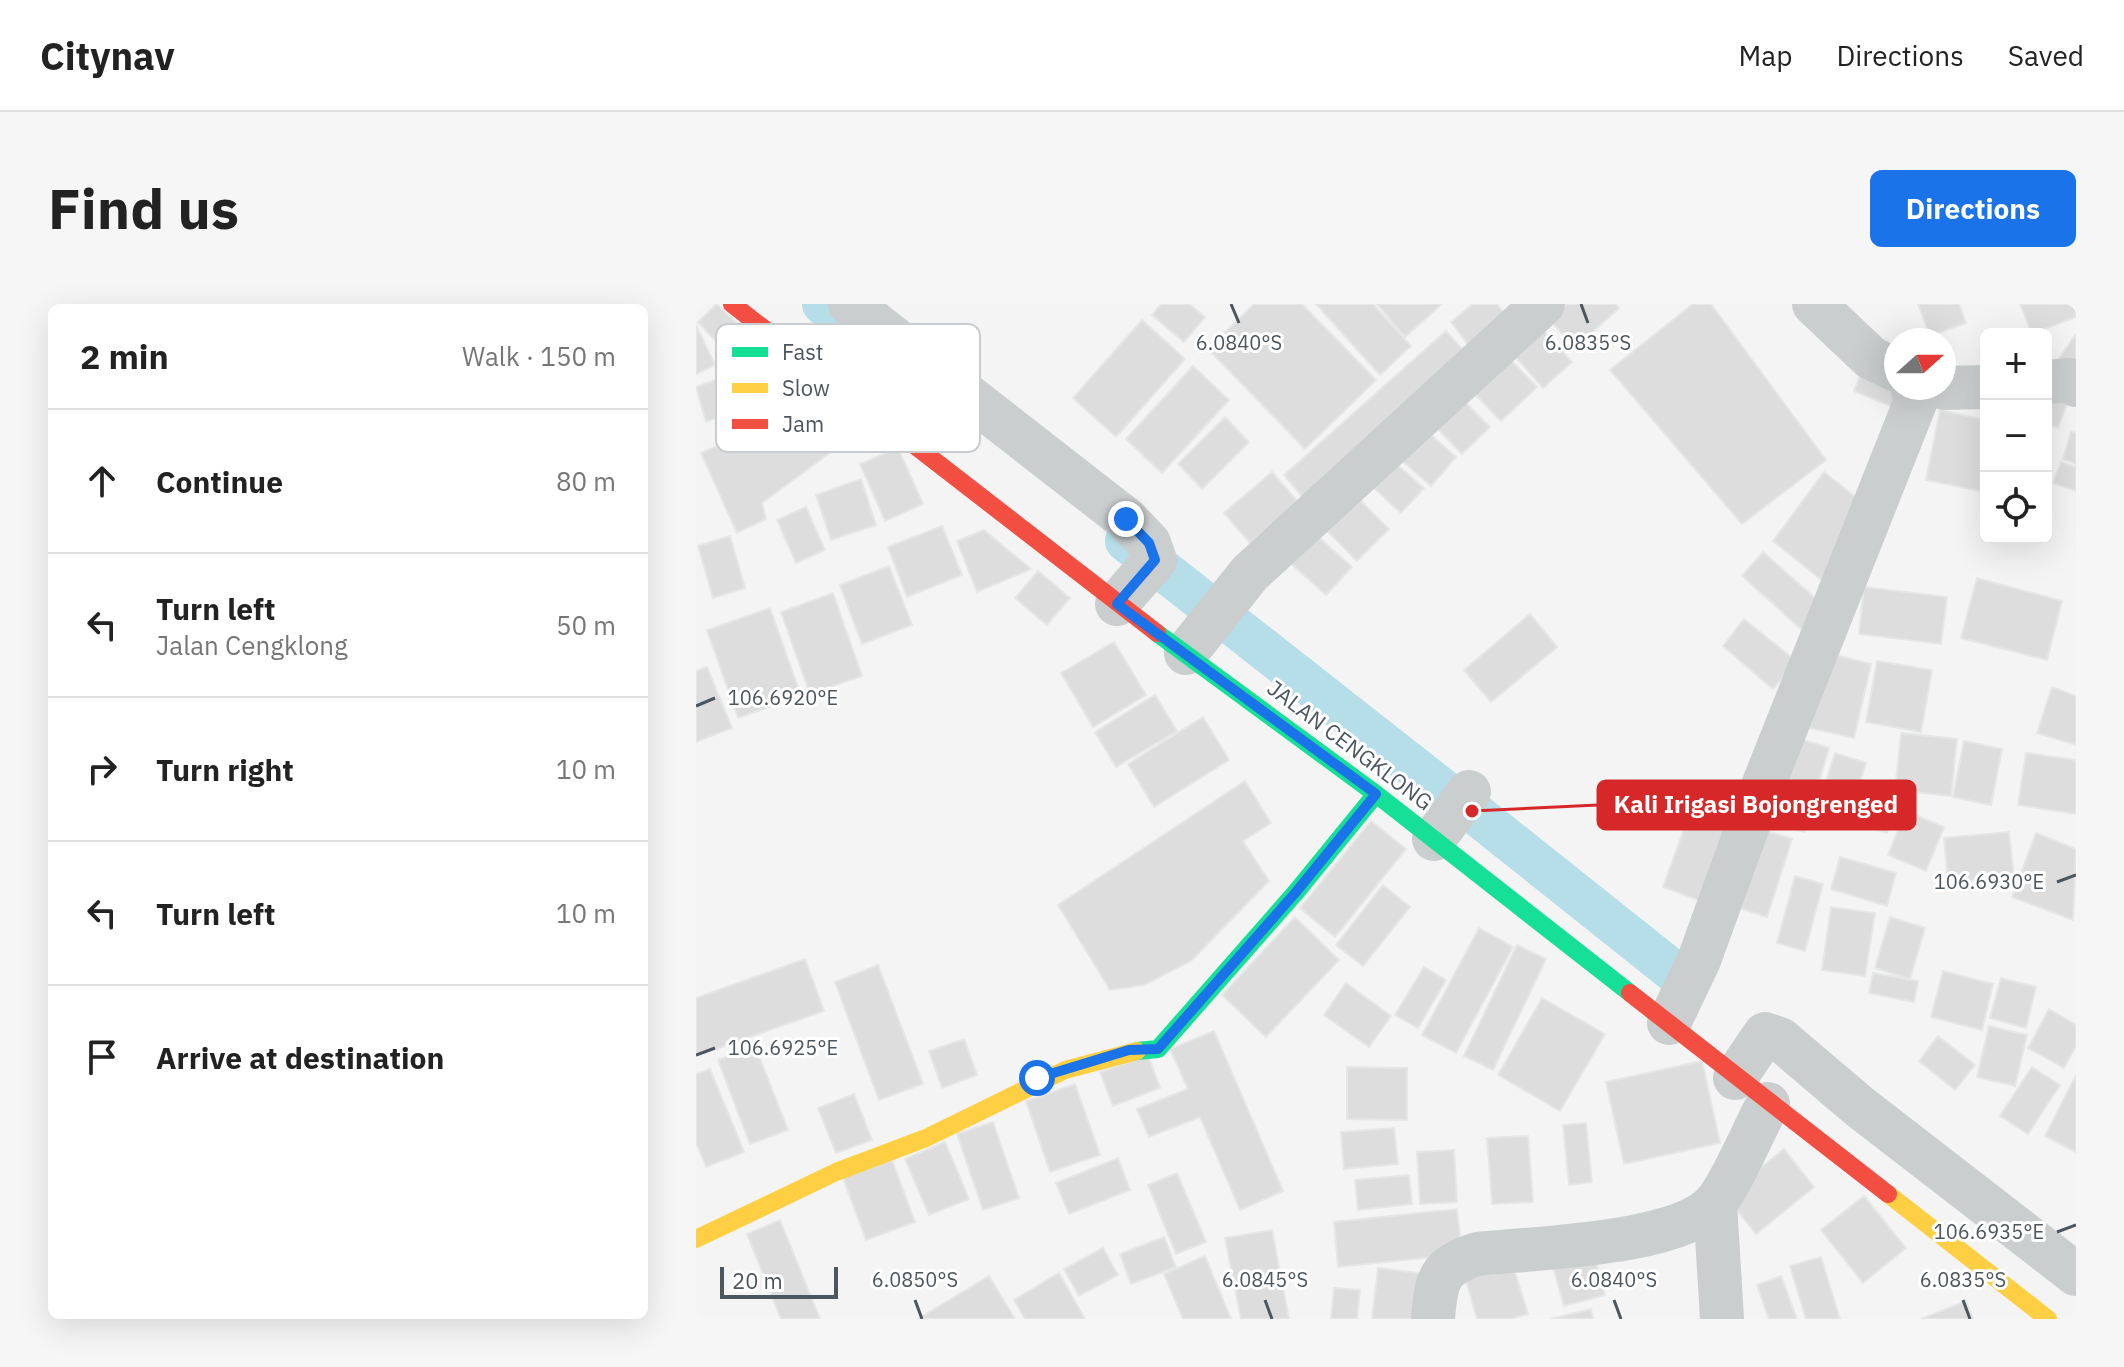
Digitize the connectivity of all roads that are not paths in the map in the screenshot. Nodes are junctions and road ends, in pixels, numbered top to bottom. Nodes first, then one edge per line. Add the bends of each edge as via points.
1 (732, 304) edge
2 (850, 304) edge
3 (1543, 304) edge
4 (1814, 304) edge
5 (758, 324) edge
6 (876, 324) edge
7 (1884, 364) edge
8 (2052, 382) edge
9 (2076, 385) edge
10 (1980, 387) edge
11 (1956, 388) edge
12 (1915, 400) edge
13 (980, 405) edge
14 (928, 452) edge
15 (1122, 599) junction
16 (1206, 628) junction
17 (1469, 792) dead end
18 (1376, 794) junction
19 (1434, 839) junction
20 (1669, 1023) junction
21 (1753, 1070) junction
22 (1715, 1203) junction
23 (2006, 1217) junction
24 (696, 1239) edge
25 (1975, 1263) junction
26 (2076, 1274) edge
27 (1433, 1319) edge
28 (1722, 1319) edge
29 (2048, 1319) edge

1 - 5 main road, JALAN CENGKLONG
2 - 6 street
3 - 16 street via 1250,573
4 - 7 street
8 - 9 street via 2070,380
10 - 11 street
12 - 20 street via 1699,960
13 - 15 street via 1126,519 1149,543 1155,560
14 - 15 main road, JALAN CENGKLONG
15 - 16 main road, JALAN CENGKLONG
16 - 18 main road, JALAN CENGKLONG
17 - 19 street
18 - 19 main road, JALAN CENGKLONG
18 - 24 main road via 1158,1049 1129,1050 1037,1078 927,1137 824,1177
19 - 20 main road, JALAN CENGKLONG
20 - 21 main road, JALAN CENGKLONG
21 - 22 street
21 - 23 street via 1780,1039
21 - 25 main road, JALAN CENGKLONG
22 - 27 street via 1685,1223 1642,1236 1454,1261 1436,1283
22 - 28 street
23 - 25 street
23 - 26 street
25 - 29 main road, JALAN CENGKLONG

